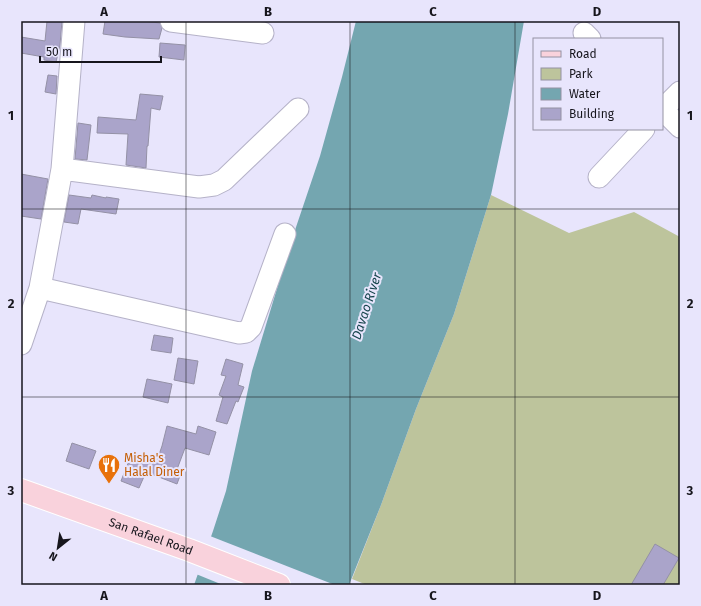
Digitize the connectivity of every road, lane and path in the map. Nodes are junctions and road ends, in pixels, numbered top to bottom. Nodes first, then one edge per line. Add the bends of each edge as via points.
1 (74, 21) edge
2 (171, 21) edge
3 (263, 33) dead end
4 (680, 92) edge
5 (298, 109) dead end
6 (663, 109) edge
7 (663, 111) edge
8 (680, 127) edge
9 (643, 130) edge
10 (62, 169) junction
11 (599, 176) dead end
12 (285, 234) dead end
13 (40, 288) junction
14 (21, 344) edge
15 (21, 490) edge
16 (279, 585) edge

1 - 10 street
2 - 3 street
4 - 6 street
5 - 10 street via 224,180 214,185 199,187
7 - 8 street
9 - 11 street
10 - 13 street
12 - 13 street via 251,326 246,332 239,333
13 - 14 street
15 - 16 main road, San Rafael Road

